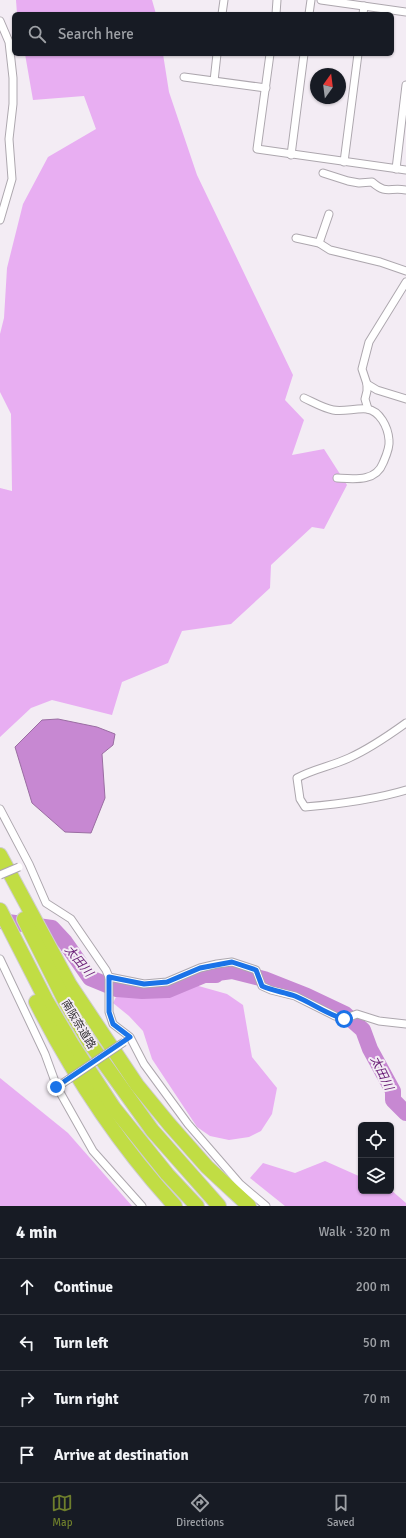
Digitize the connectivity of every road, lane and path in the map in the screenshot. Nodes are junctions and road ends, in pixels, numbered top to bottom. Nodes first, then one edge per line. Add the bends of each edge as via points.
1 (224, 0) edge
2 (277, 0) edge
3 (311, 0) edge
4 (321, 0) edge
5 (364, 6) junction
6 (222, 12) edge
7 (276, 12) edge
8 (309, 12) edge
9 (363, 12) edge
10 (406, 12) edge
11 (0, 21) edge
12 (218, 56) edge
13 (270, 56) edge
14 (304, 56) edge
15 (358, 56) edge
16 (184, 77) dead end
17 (214, 81) junction
18 (406, 85) edge
19 (266, 88) junction
20 (291, 155) junction
21 (344, 162) junction
22 (396, 169) junction
23 (406, 170) edge
24 (323, 173) dead end
25 (406, 190) edge
26 (329, 214) dead end
27 (0, 220) edge
28 (296, 238) dead end
29 (319, 243) junction
30 (406, 272) edge
31 (406, 282) edge
32 (367, 384) junction
33 (304, 398) dead end
34 (406, 399) edge
35 (368, 409) junction
36 (337, 478) dead end
37 (406, 723) edge
38 (406, 790) edge
39 (0, 809) edge
40 (0, 855) edge
41 (0, 860) edge
42 (29, 864) junction
43 (0, 875) edge
44 (0, 910) edge
45 (0, 920) edge
46 (0, 959) edge
47 (109, 977) junction
48 (406, 1024) edge
49 (130, 1037) junction
50 (56, 1087) junction
51 (142, 1206) edge
52 (175, 1206) edge
53 (197, 1206) edge
54 (219, 1206) edge
55 (249, 1206) edge
56 (266, 1206) edge

1 - 6 street
2 - 7 street
3 - 8 street
4 - 5 street
5 - 9 street
5 - 10 street
11 - 27 street via 9,42 13,78 9,139 12,179
12 - 17 street
13 - 19 street
14 - 20 street
15 - 21 street
16 - 17 street
17 - 19 street
18 - 22 street
19 - 20 street via 257,149
20 - 21 street
21 - 22 street
22 - 23 street
24 - 25 street via 348,181 372,182 385,191 395,188
26 - 29 street
28 - 29 street
29 - 30 street via 330,250 380,262
31 - 32 street via 369,342 362,369
32 - 34 street via 377,390
32 - 35 street via 365,399
33 - 35 street via 332,410
35 - 36 street via 384,420 389,440 381,470 369,477
37 - 38 street via 389,736 348,758 297,778 300,799 305,807 333,805
39 - 42 street
40 - 55 highway via 70,985 137,1085 207,1167
41 - 54 highway, 南阪奈道路 via 12,894 36,945 89,1042 152,1130
42 - 43 street, bridge
42 - 47 street via 46,903 71,919
44 - 53 highway, 南阪奈道路 via 46,1000 114,1108 167,1174
45 - 52 highway via 10,948 65,1054 115,1133
46 - 50 street via 45,1054
47 - 48 street via 144,984 167,982 200,968 232,962 256,970 262,986 295,996 334,1016 344,1019 357,1014 379,1021
47 - 49 street via 109,1012 113,1024
49 - 50 street, bridge
49 - 56 street via 144,1064 188,1124 240,1184
50 - 51 street via 93,1151

